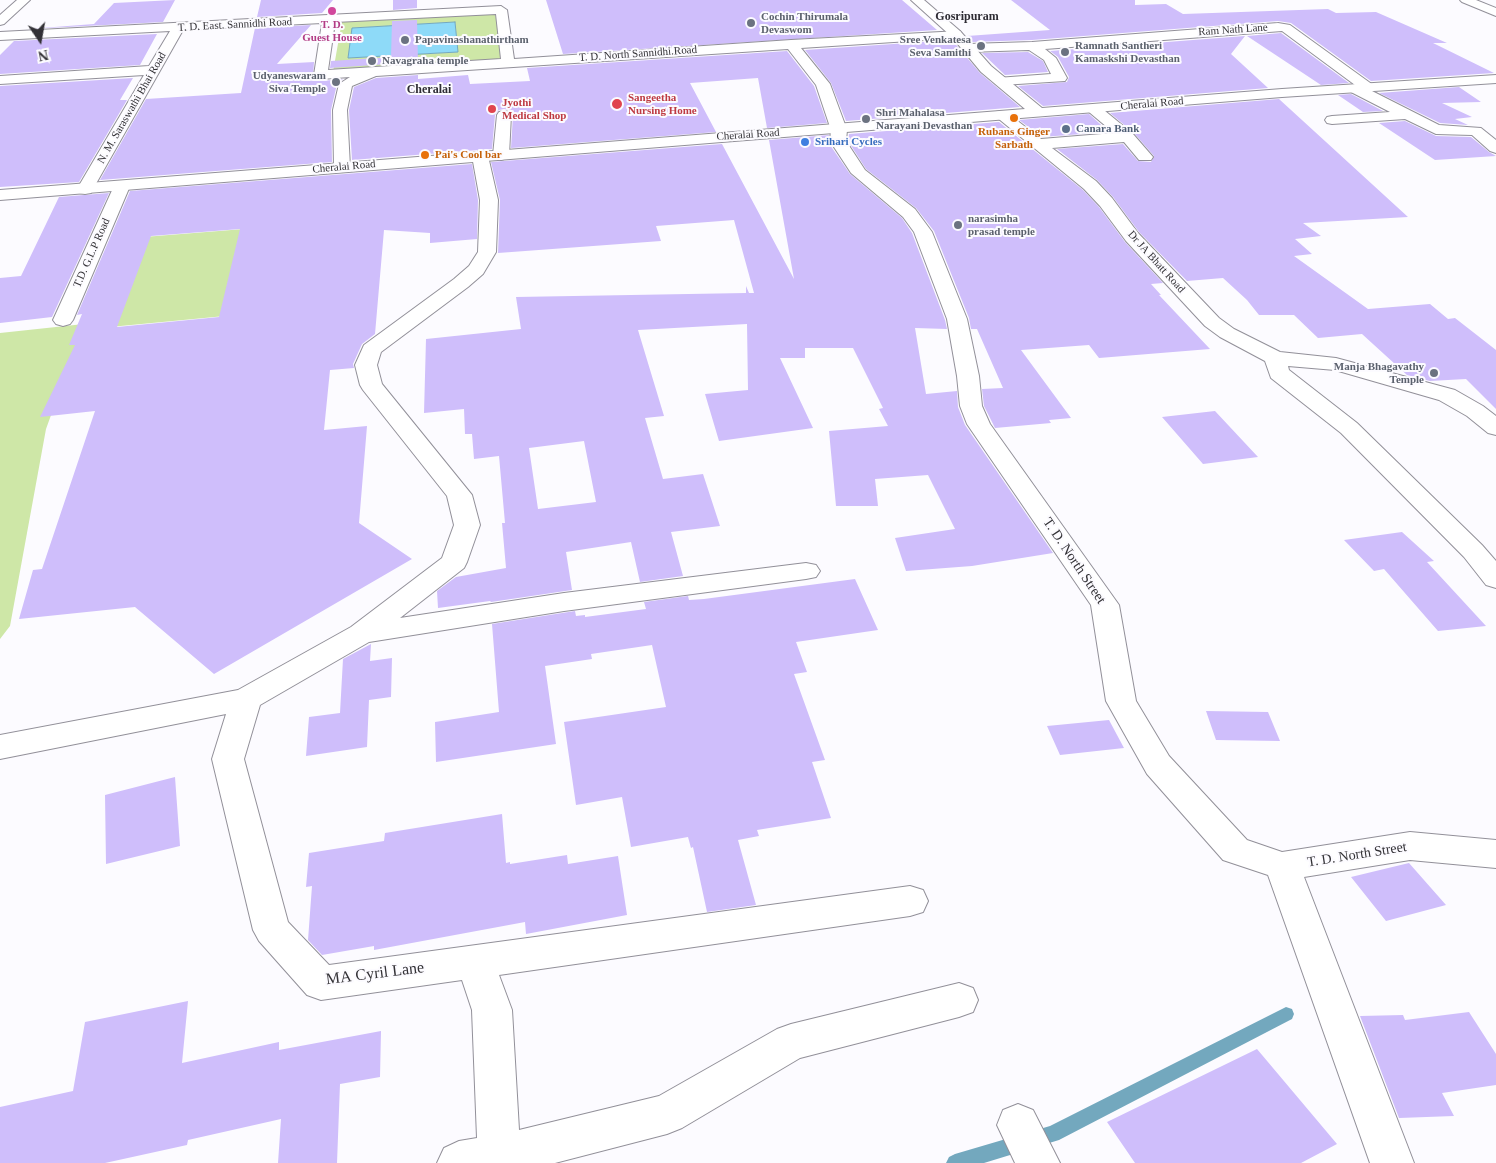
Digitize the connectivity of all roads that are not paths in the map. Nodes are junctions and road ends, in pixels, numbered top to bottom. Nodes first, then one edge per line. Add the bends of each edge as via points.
1 (24, 0) edge
2 (917, 0) edge
3 (1466, 0) edge
4 (483, 6) edge
5 (306, 7) dead end
6 (1496, 12) edge
7 (329, 20) junction
8 (0, 21) edge
9 (301, 22) junction
10 (178, 28) junction
11 (956, 34) junction
12 (0, 36) edge
13 (790, 44) junction
14 (1032, 46) junction
15 (968, 48) junction
16 (508, 63) junction
17 (153, 70) junction
18 (376, 72) junction
19 (1496, 79) edge
20 (0, 80) edge
21 (1002, 81) junction
22 (1362, 88) junction
23 (1094, 109) junction
24 (504, 114) dead end
25 (1039, 114) junction
26 (1000, 115) junction
27 (1404, 115) junction
28 (1332, 120) dead end
29 (838, 130) junction
30 (1496, 130) edge
31 (1476, 131) junction
32 (1128, 137) junction
33 (1040, 144) junction
34 (1496, 148) edge
35 (491, 155) junction
36 (1144, 157) dead end
37 (342, 167) junction
38 (122, 186) junction
39 (85, 189) junction
40 (0, 195) edge
41 (62, 320) dead end
42 (1275, 358) junction
43 (1496, 428) edge
44 (806, 571) dead end
45 (1496, 579) edge
46 (361, 634) junction
47 (246, 699) junction
48 (0, 748) edge
49 (1496, 854) edge
50 (1282, 866) junction
51 (910, 901) dead end
52 (475, 962) junction
53 (959, 1000) dead end
54 (499, 1160) edge
55 (459, 1163) edge
56 (1392, 1163) edge

1 - 8 street
2 - 11 street
3 - 6 street
4 - 7 street, T. D. East. Sannidhi Road via 368,13
4 - 16 street, T. D. East. Sannidhi Road via 501,10
5 - 9 street
7 - 9 street, T. D. East. Sannidhi Road
7 - 18 street, T. D. North Sannidhi.Road via 320,75
9 - 10 street, T. D. East. Sannidhi Road
10 - 12 street, T. D. East. Sannidhi Road
10 - 17 street, N. M. Saraswathi Bhai Road
11 - 13 street, T. D. North Sannidhi.Road
11 - 15 street
13 - 16 street, T. D. North Sannidhi.Road
13 - 29 street, T. D. North Street via 824,84
14 - 15 street, Ram Nath Lane
14 - 21 street via 1049,58 1060,78
14 - 22 street, Ram Nath Lane via 1286,28
15 - 21 street
16 - 18 street, T. D. North Sannidhi.Road
17 - 20 street
17 - 39 street, N. M. Saraswathi Bhai Road
18 - 37 street via 346,84 340,110
19 - 22 street, Cheralai Road
21 - 25 street
22 - 23 street, Cheralai Road
22 - 27 street, Ram Nath Lane
23 - 25 street, Cheralai Road
23 - 32 street
24 - 35 street
25 - 26 street, Cheralai Road
26 - 29 street, Cheralai Road
26 - 33 street, Dr JA Bhatt Road
27 - 28 street
27 - 31 street, Ram Nath Lane via 1436,130
29 - 35 street, Cheralai Road
29 - 50 street, T. D. North Street via 838,141 859,173 890,196 923,232 956,319 971,406 979,424 1105,605 1121,700 1158,765 1235,850
30 - 31 street, Ram Nath Lane
31 - 34 street
32 - 33 street
32 - 36 street
33 - 42 street, Dr JA Bhatt Road via 1098,193 1132,237 1212,322
35 - 37 street, Cheralai Road
35 - 46 street via 487,252 476,270 461,283 371,349 366,365 371,385 459,495 467,525 454,562
37 - 38 street, Cheralai Road
38 - 39 street, Cheralai Road
38 - 41 street, T.D. G.L.P Road
39 - 40 street, Cheralai Road
42 - 43 street, Dr JA Bhatt Road via 1336,364 1447,396 1475,411
42 - 45 street via 1279,373 1349,428 1473,550
44 - 46 street via 564,602
46 - 47 street
47 - 48 street
47 - 52 street, MA Cyril Lane via 228,759 272,930 320,983
49 - 50 street, T. D. North Street via 1410,846
50 - 56 street
51 - 52 street
52 - 54 street via 492,1010
53 - 54 street via 791,1042 666,1114
54 - 55 street

